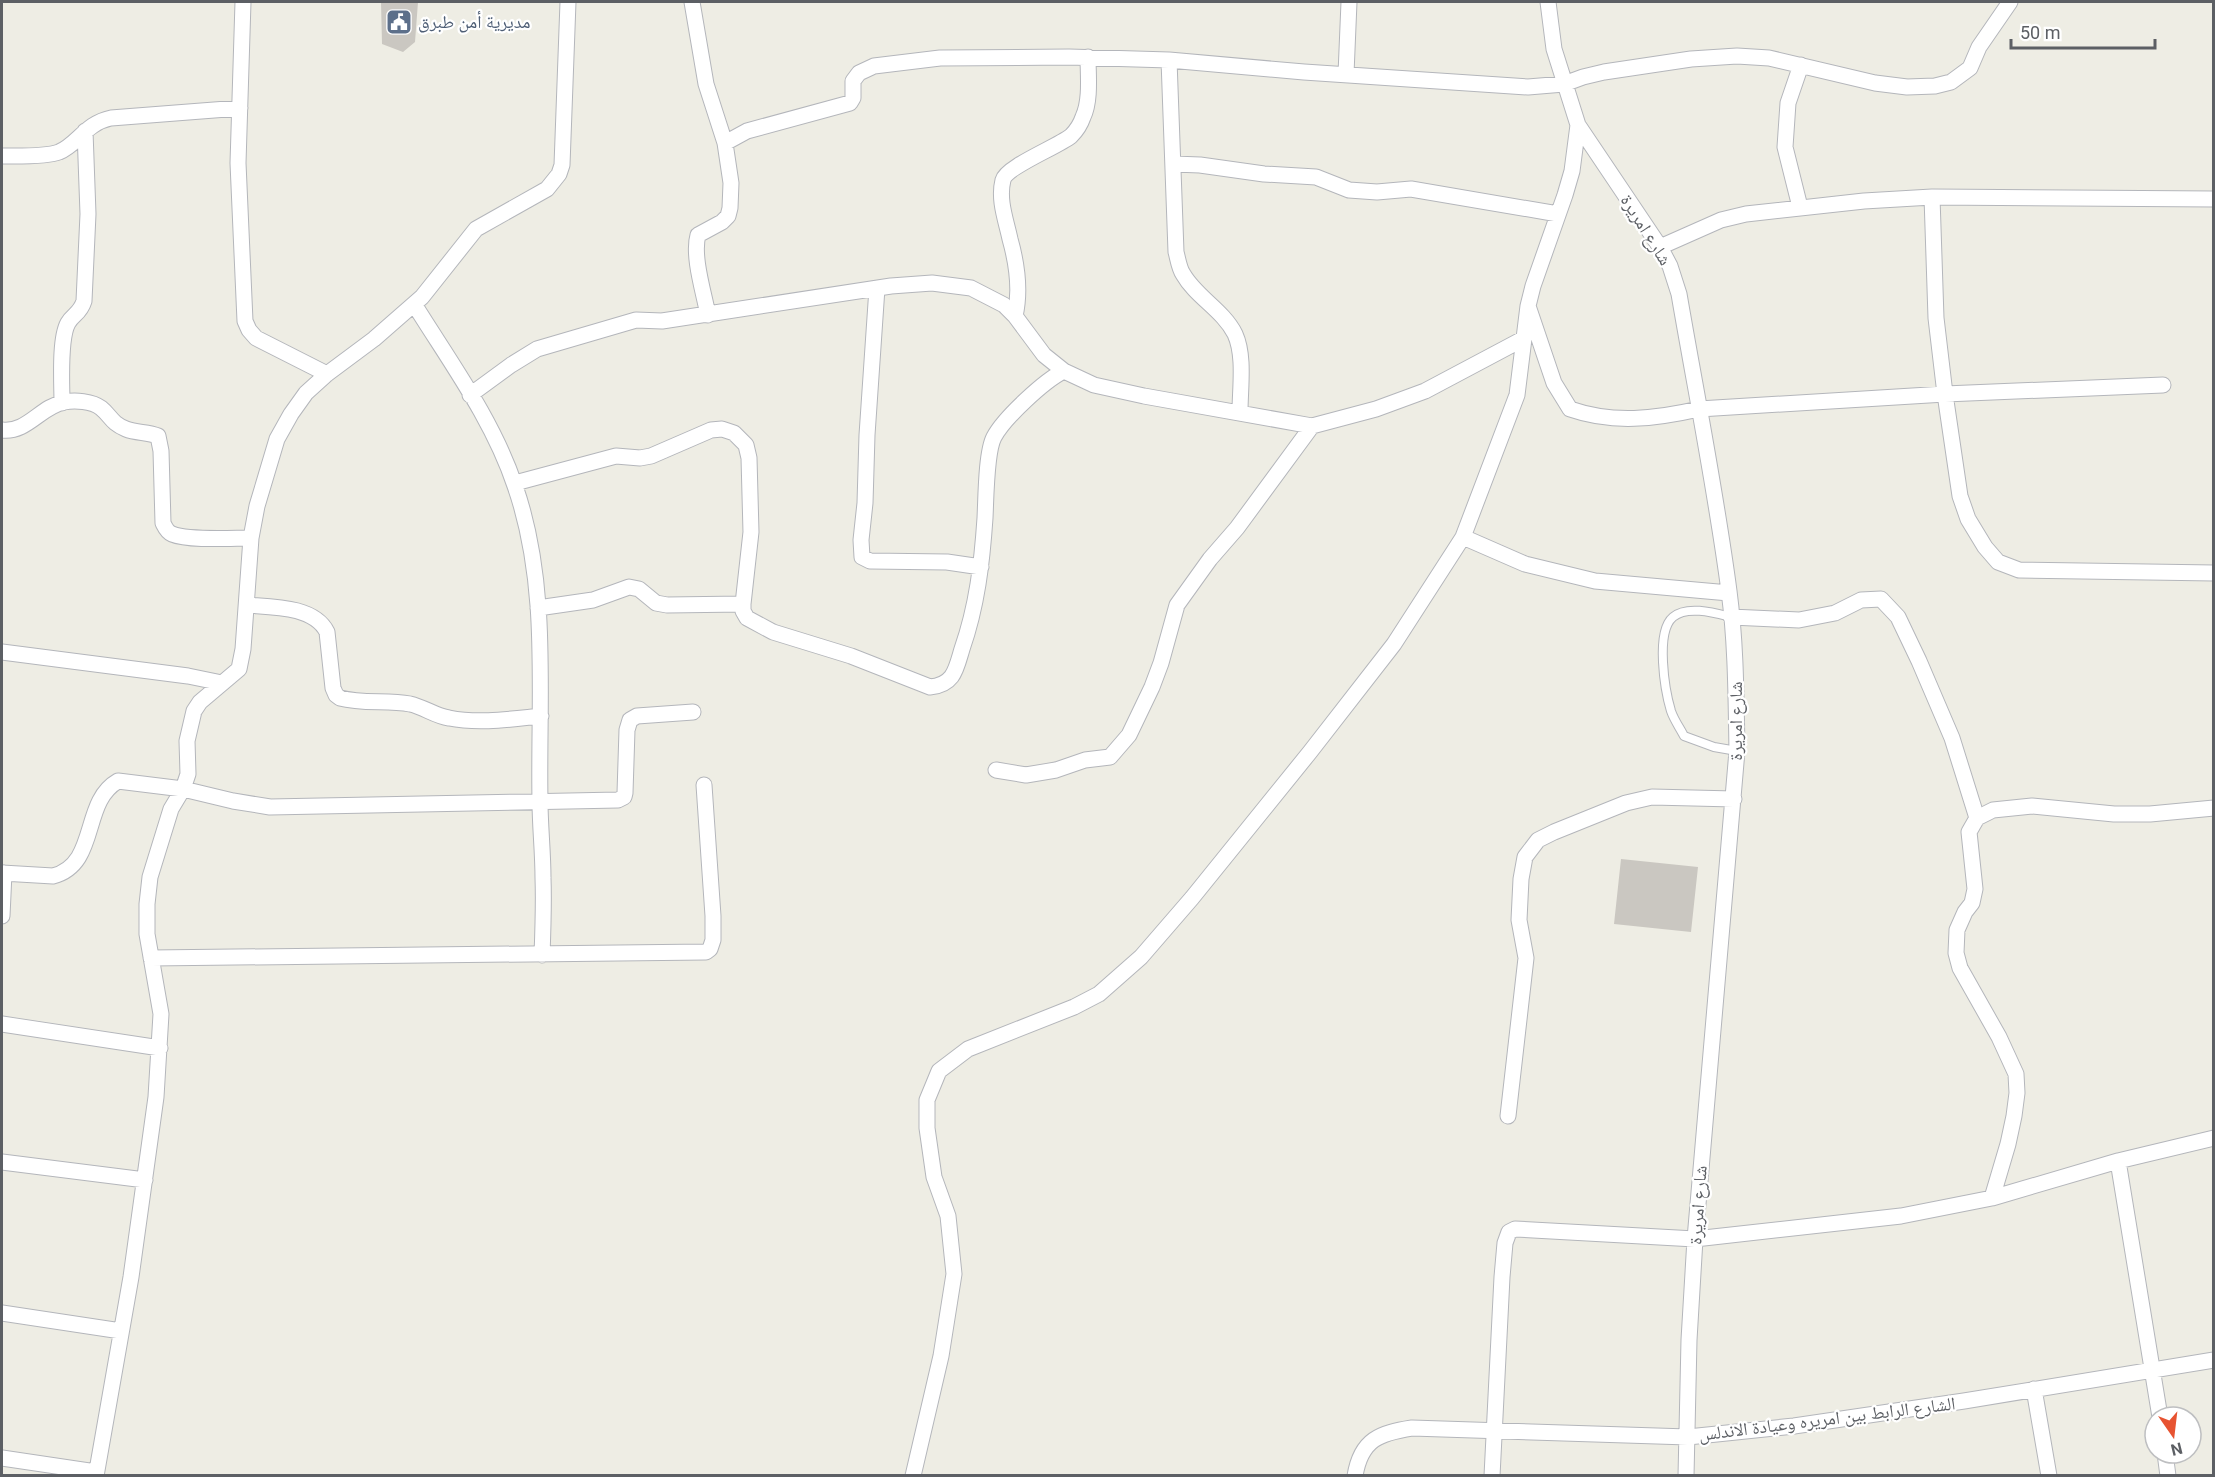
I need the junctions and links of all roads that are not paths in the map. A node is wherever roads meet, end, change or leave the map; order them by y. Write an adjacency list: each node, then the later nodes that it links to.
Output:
1 (243, 2): 12 (street)
2 (568, 2): 24 (street)
3 (692, 2): 15 (street)
4 (1349, 2): 10 (street)
5 (1548, 2): 11 (street, شارع امريرة)
6 (2010, 2): 9 (street)
7 (1088, 57): 8 (street); 15 (street); 27 (street)
8 (1170, 60): 10 (street); 17 (street)
9 (1801, 65): 11 (street); 20 (street)
10 (1346, 74): 11 (street)
11 (1564, 84): 13 (street, شارع امريرة)
12 (240, 108): 14 (street); 30 (street)
13 (1578, 125): 21 (street); 22 (street, شارع امريرة)
14 (85, 131): 16 (street); 34 (street)
15 (724, 142): 26 (street)
16 (2, 156)
17 (1174, 164): 21 (street); 36 (street)
18 (1932, 197): 19 (street); 20 (street); 32 (street)
19 (2214, 199)
20 (1800, 207): 22 (street)
21 (1558, 214): 25 (street)
22 (1660, 247): 35 (street, شارع امريرة)
23 (877, 288): 26 (street); 27 (street); 42 (street)
24 (414, 304): 30 (street); 33 (street)
25 (1528, 306): 28 (street); 35 (street)
26 (708, 315): 33 (street)
27 (1015, 316): 29 (street)
28 (1523, 339): 37 (street); 40 (street)
29 (1064, 371): 36 (street); 42 (street)
30 (327, 374): 41 (street)
31 (2163, 386): 32 (street)
32 (1945, 394): 35 (street); 43 (street)
33 (470, 395): 39 (street)
34 (62, 402): 38 (street); 41 (street)
35 (1699, 409): 44 (street, شارع امريرة)
36 (1240, 412): 37 (street)
37 (1312, 426): 54 (street)
38 (2, 430)
39 (515, 483): 45 (street); 47 (street)
40 (1463, 537): 44 (street); 84 (street)
41 (251, 538): 46 (street)
42 (981, 567): 45 (street)
43 (2214, 573)
44 (1729, 593): 48 (street, شارع امريرة)
45 (743, 604): 47 (street)
46 (248, 605): 50 (street); 52 (street)
47 (538, 608): 52 (street)
48 (1731, 617): 53 (street, شارع امريرة); 53 (lane); 60 (street)
49 (2, 652): 50 (street)
50 (222, 683): 56 (street)
51 (693, 712): 58 (street)
52 (541, 716): 58 (street)
53 (1737, 750): 57 (street, شارع امريرة)
54 (996, 770)
55 (704, 784): 63 (street)
56 (183, 789): 58 (street); 61 (street); 64 (street)
57 (1734, 799): 67 (street); 73 (street, شارع امريرة)
58 (540, 801): 63 (street)
59 (2214, 808): 60 (street)
60 (1977, 818): 72 (street)
61 (3, 873): 62 (street)
62 (2, 916)
63 (542, 955): 64 (street)
64 (151, 958): 66 (street)
65 (2, 1024): 66 (street)
66 (160, 1048): 71 (street)
67 (1508, 1116)
68 (2214, 1138): 69 (street)
69 (2118, 1161): 72 (street); 77 (street)
70 (2, 1162): 71 (street)
71 (145, 1180): 75 (street)
72 (1992, 1198): 73 (street)
73 (1695, 1239): 80 (street); 81 (street, شارع امريرة)
74 (2, 1313): 75 (street)
75 (121, 1331): 83 (street)
76 (2214, 1360): 77 (street, الشارع الرابط بين امريره وعيادة الاندلس)
77 (2154, 1369): 78 (street, الشارع الرابط بين امريره وعيادة الاندلس); 79 (street)
78 (2034, 1389): 81 (street, الشارع الرابط بين امريره وعيادة الاندلس); 88 (street)
79 (2158, 1405)
80 (1494, 1430): 81 (street, الشارع الرابط بين امريره وعيادة الاندلس); 85 (street, الشارع الرابط بين امريره وعيادة الاندلس); 86 (street)
81 (1688, 1437): 87 (street, شارع امريرة)
82 (2, 1458): 83 (street)
83 (96, 1474)
84 (913, 1476)
85 (1355, 1476)
86 (1492, 1476)
87 (1686, 1476)
88 (2049, 1476)

